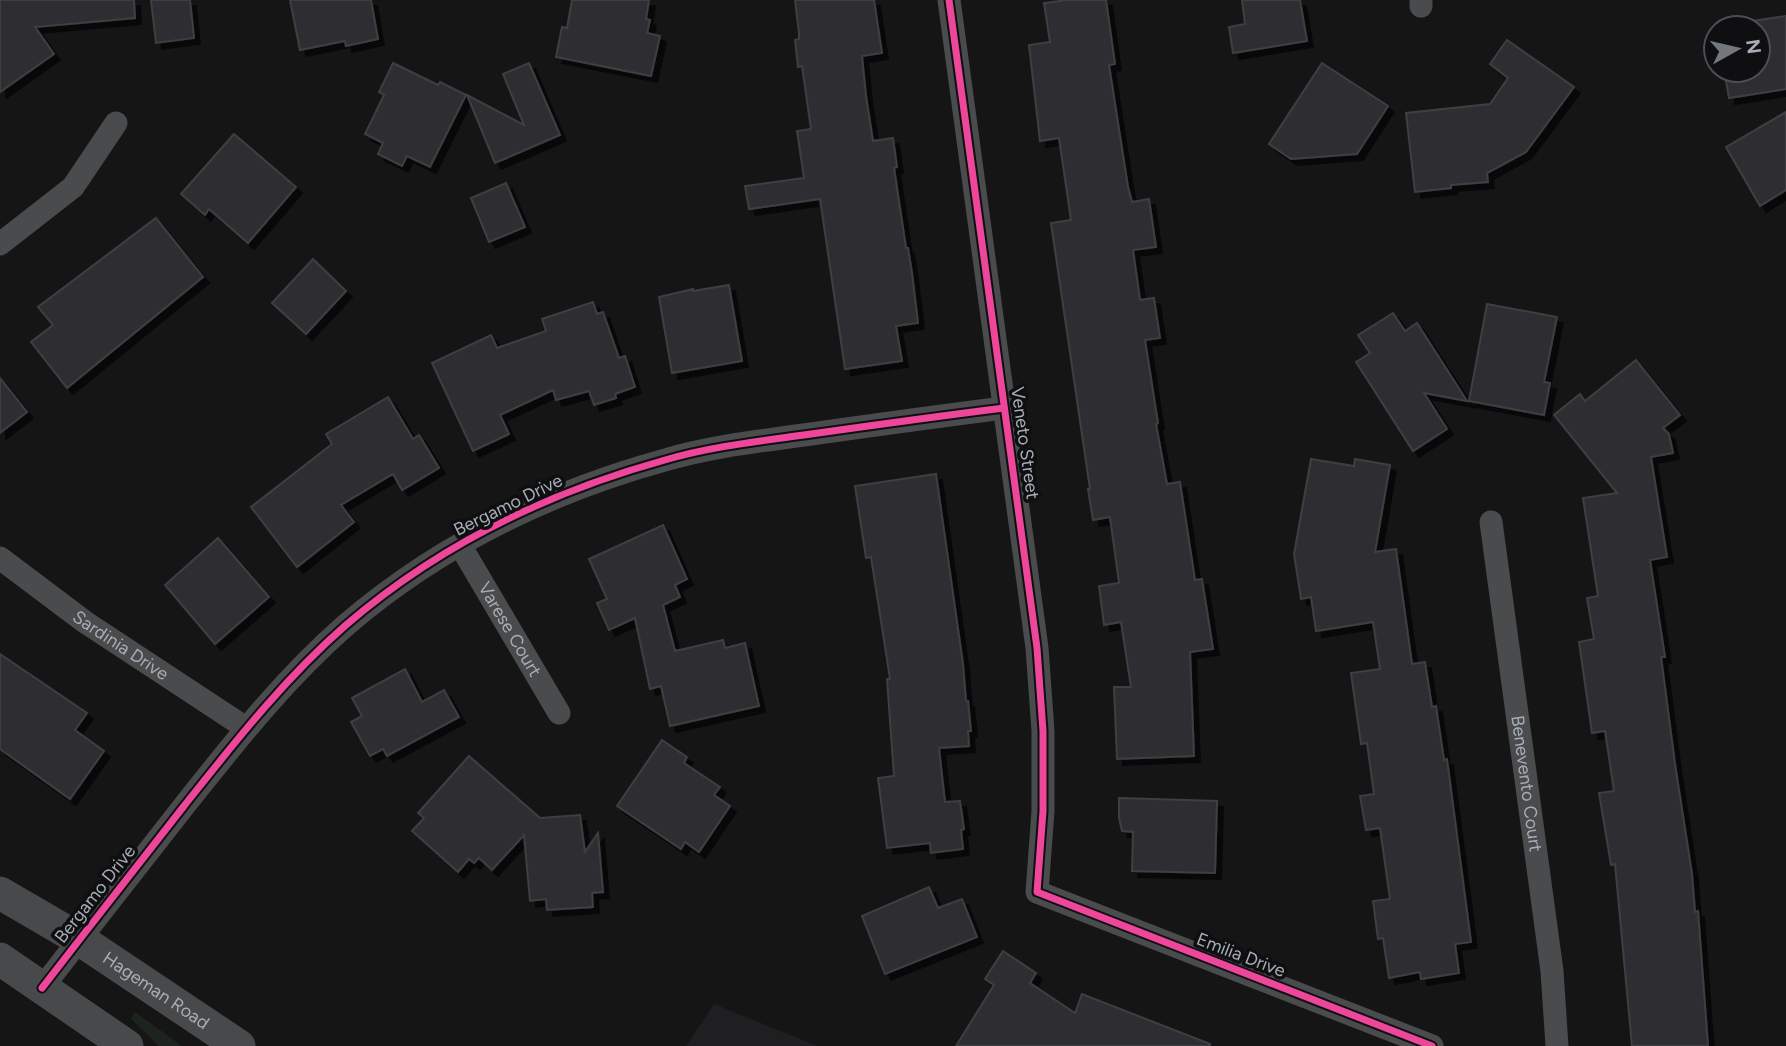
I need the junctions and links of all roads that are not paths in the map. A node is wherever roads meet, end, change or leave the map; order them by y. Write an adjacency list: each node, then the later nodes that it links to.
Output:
1 (949, 0): 4 (street, Veneto Street)
2 (116, 123): 3 (street)
3 (0, 244)
4 (1004, 408): 6 (street, Bergamo Drive); 11 (street, Veneto Street)
5 (1491, 522): 18 (street, Benevento Court)
6 (460, 545): 8 (street, Varese Court); 9 (street, Bergamo Drive)
7 (0, 558): 9 (street, Sardinia Drive)
8 (559, 713)
9 (246, 727): 12 (street, Bergamo Drive)
10 (0, 892): 12 (main road, Hageman Road)
11 (1037, 892): 17 (street, Emilia Drive)
12 (79, 939): 14 (street, Bergamo Drive); 16 (main road, Hageman Road)
13 (0, 959): 14 (main road)
14 (42, 988): 15 (main road)
15 (127, 1046)
16 (239, 1046)
17 (1432, 1046)
18 (1557, 1046)

